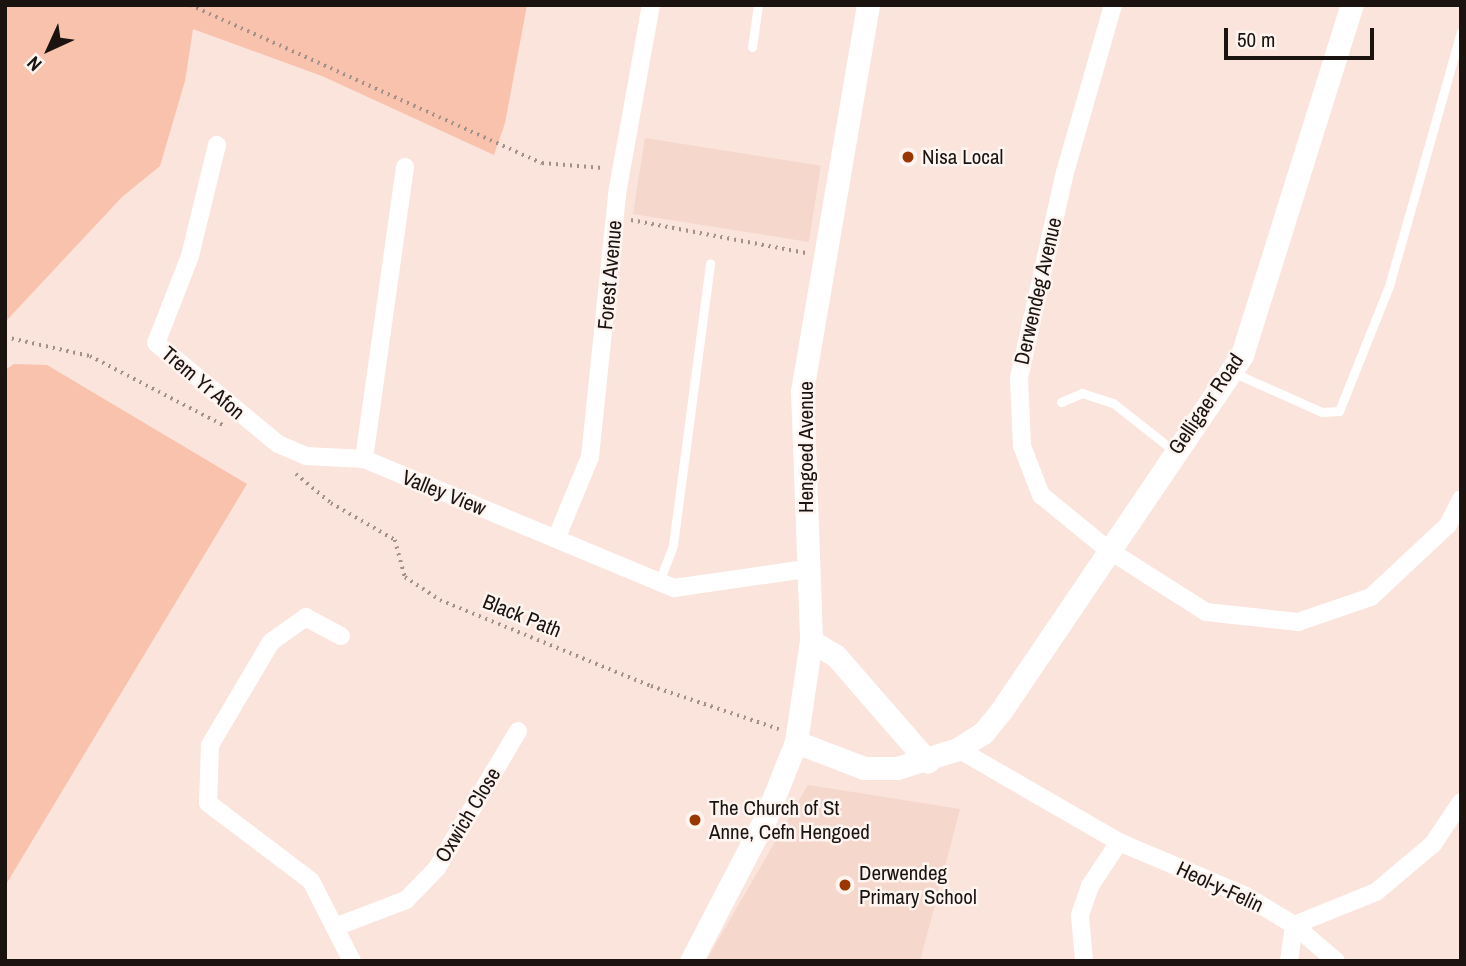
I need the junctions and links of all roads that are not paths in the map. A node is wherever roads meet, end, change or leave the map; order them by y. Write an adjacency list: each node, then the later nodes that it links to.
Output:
1 (651, 5): 16 (street, Forest Avenue)
2 (758, 5): 7 (lane)
3 (868, 5): 18 (street, Hengoed Avenue)
4 (1114, 5): 17 (street, Derwendeg Avenue)
5 (1352, 5): 11 (street, Gelligaer Road)
6 (1461, 33): 11 (lane)
7 (752, 47)
8 (217, 145): 14 (street, Trem Yr Afon)
9 (405, 167): 14 (street)
10 (710, 263): 19 (lane)
11 (1230, 371): 13 (street, Gelligaer Road)
12 (1061, 402): 13 (lane)
13 (1174, 451): 17 (street, Gelligaer Road)
14 (364, 459): 16 (street, Valley View)
15 (1461, 499): 17 (street, Derwendeg Avenue)
16 (556, 539): 19 (street, Valley View)
17 (1107, 549): 24 (street, Gelligaer Road)
18 (806, 569): 19 (street, Valley View); 21 (street, Hengoed Avenue)
19 (659, 582)
20 (341, 636): 29 (street)
21 (811, 641): 23 (street, Hengoed Avenue); 25 (street)
22 (518, 731): 29 (street, Oxwich Close)
23 (797, 739): 25 (street, Gelligaer Road); 31 (street, Hengoed Avenue)
24 (958, 749): 25 (street, Gelligaer Road); 27 (street, Heol-y-Felin)
25 (928, 762)
26 (1461, 802): 28 (street)
27 (1119, 842): 28 (street, Heol-y-Felin); 32 (street)
28 (1294, 925): 33 (street); 34 (street, Heol-y-Felin)
29 (335, 927): 30 (street)
30 (352, 961)
31 (691, 961)
32 (1084, 961)
33 (1289, 961)
34 (1336, 961)

